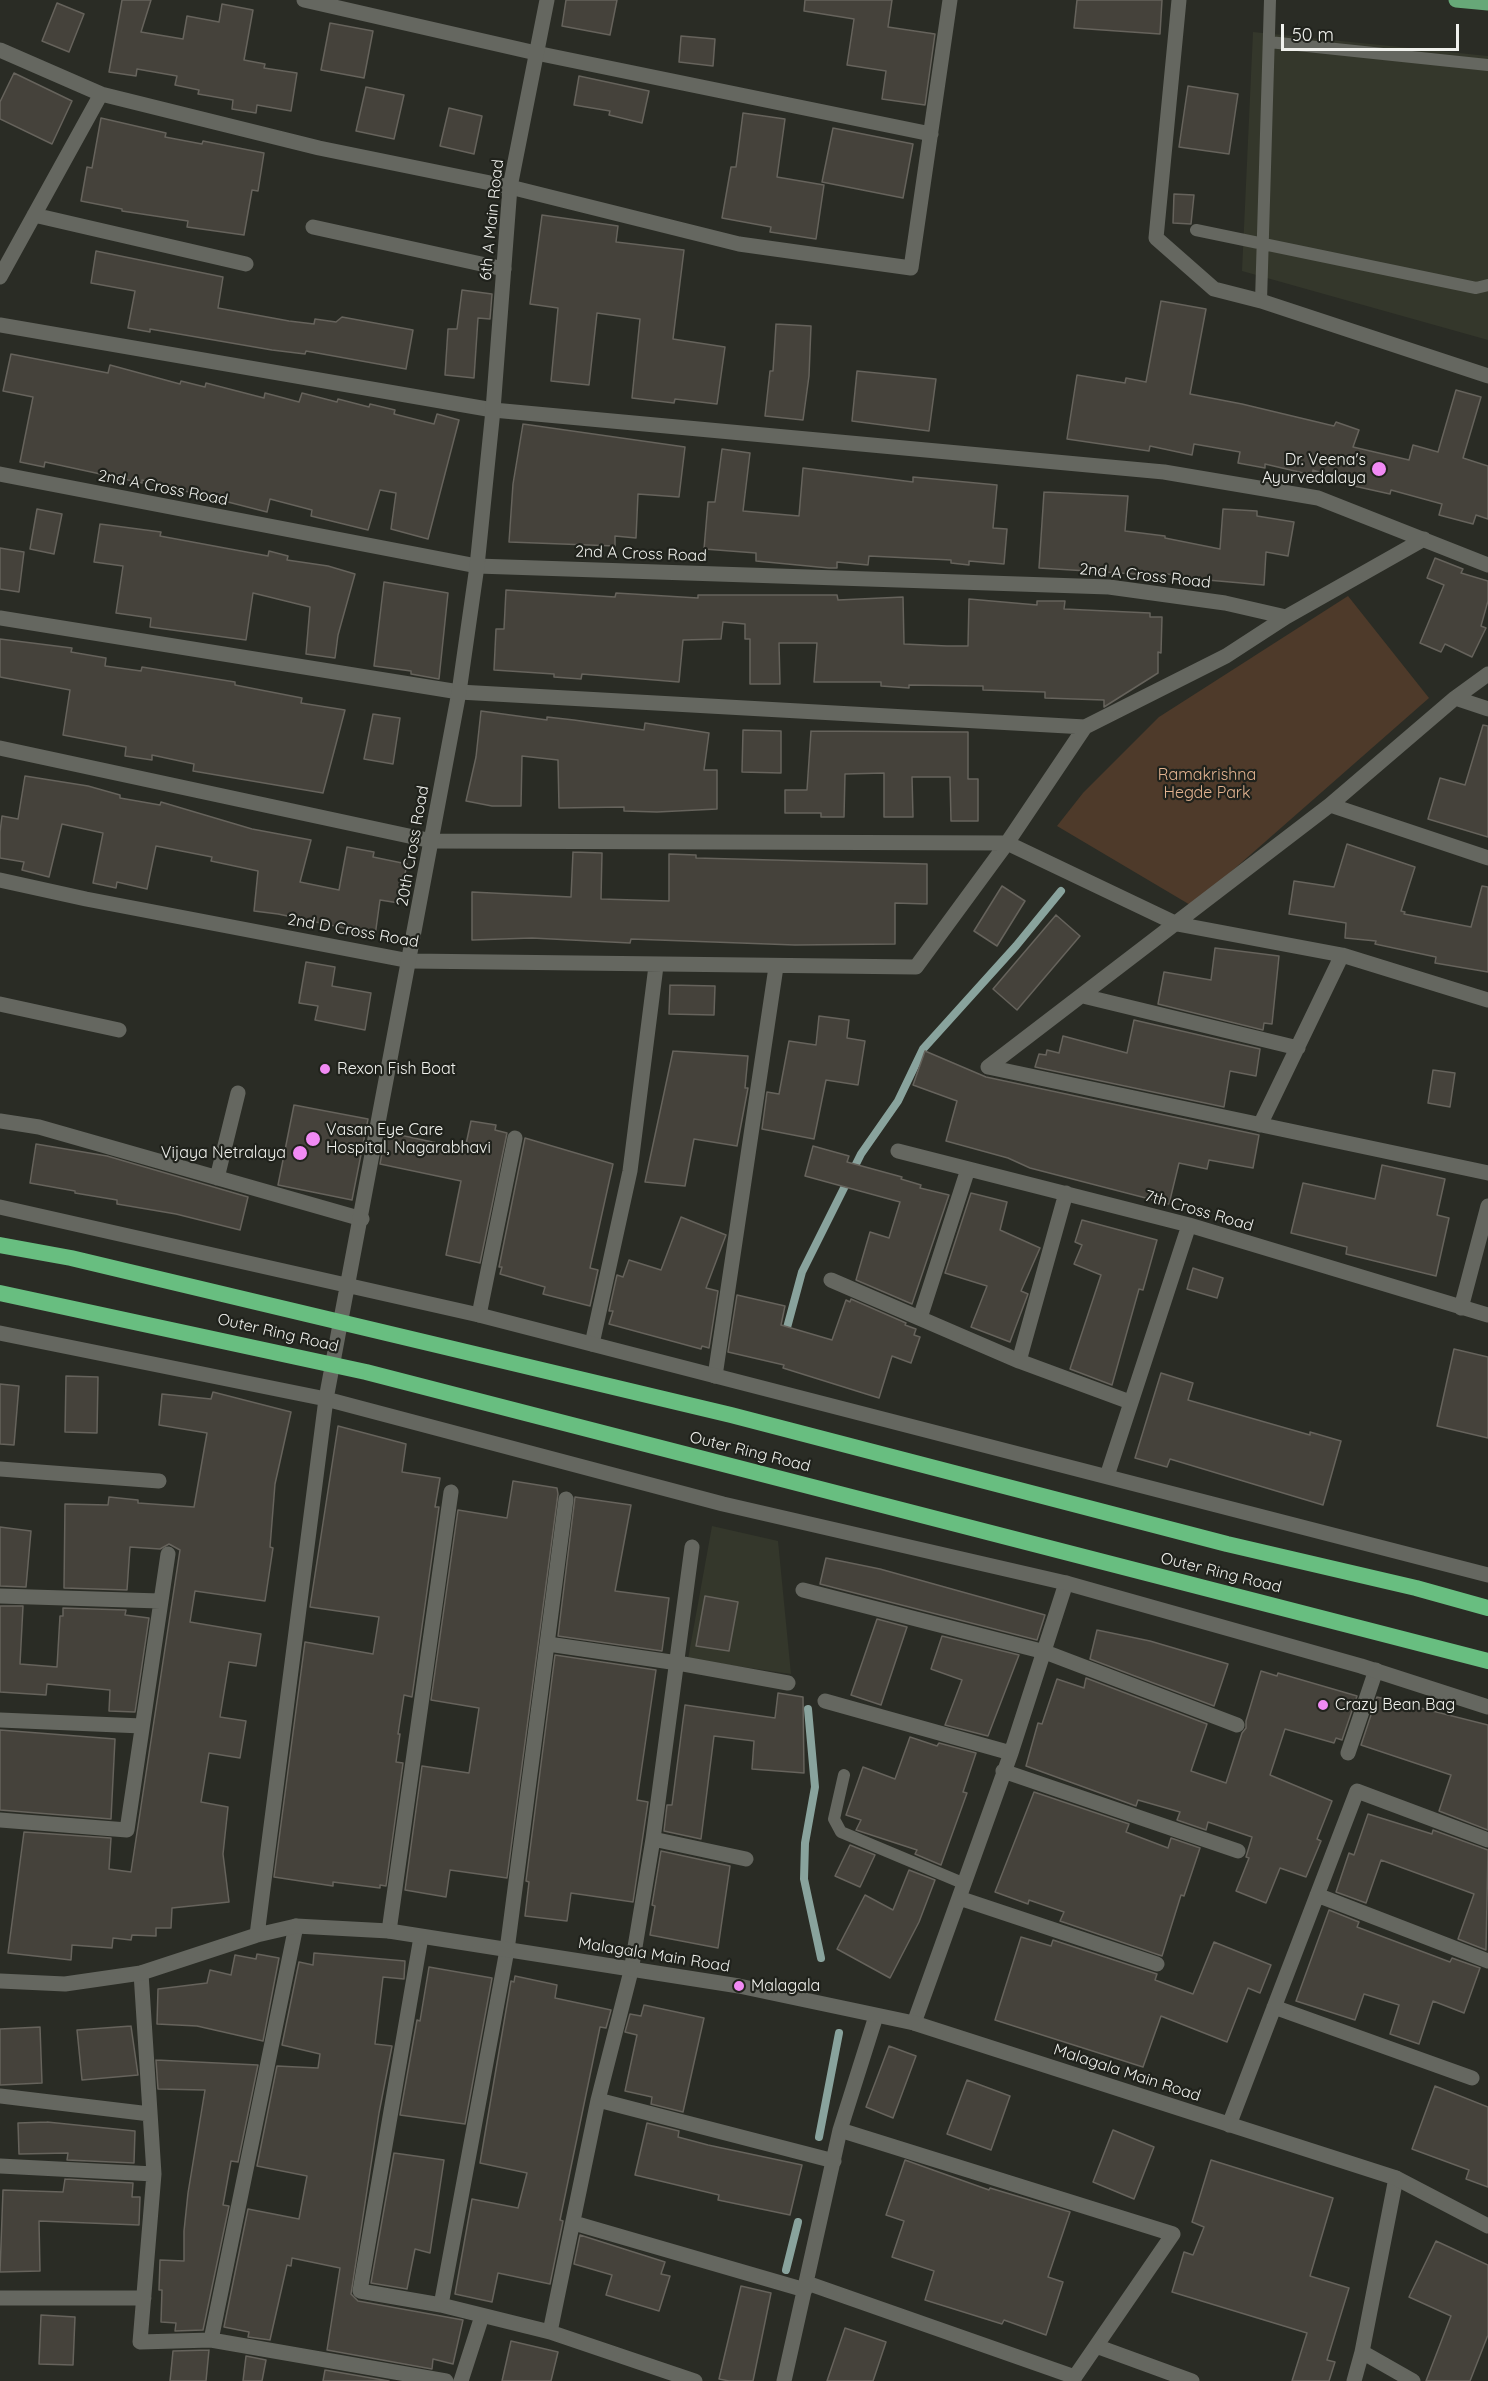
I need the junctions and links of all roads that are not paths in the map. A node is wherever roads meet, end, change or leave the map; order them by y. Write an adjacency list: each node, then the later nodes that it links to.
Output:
1 (304, 0): 10 (street)
2 (547, 0): 10 (street, 6th A Main Road)
3 (950, 0): 13 (street)
4 (1179, 0): 23 (street)
5 (1270, 0): 8 (lane)
6 (1456, 0): 7 (main road)
7 (1488, 3)
8 (1269, 42): 11 (lane); 18 (lane)
9 (0, 50): 12 (street)
10 (536, 53): 13 (street); 14 (street, 6th A Main Road)
11 (1488, 65)
12 (101, 94): 14 (street); 15 (street)
13 (931, 134): 14 (street)
14 (510, 187): 20 (street, 6th A Main Road)
15 (34, 215): 19 (street); 21 (street)
16 (314, 227): 20 (street)
17 (1196, 230): 18 (lane)
18 (1263, 244): 22 (lane); 23 (lane)
19 (246, 264)
20 (504, 269): 26 (street, 6th A Main Road)
21 (0, 277)
22 (1488, 285)
23 (1261, 301): 25 (street)
24 (0, 325): 26 (street)
25 (1488, 375)
26 (493, 410): 28 (street); 30 (street, 20th Cross Road)
27 (0, 474): 30 (street, 2nd A Cross Road)
28 (1424, 539): 29 (street); 31 (street)
29 (1488, 565)
30 (477, 566): 31 (street, 2nd A Cross Road); 34 (street, 20th Cross Road)
31 (1286, 617): 37 (street)
32 (0, 618): 34 (street)
33 (1488, 674): 35 (street)
34 (459, 692): 37 (street); 40 (street, 20th Cross Road)
35 (1455, 698): 36 (street); 39 (street)
36 (1488, 709)
37 (1085, 727): 41 (street)
38 (0, 748): 40 (street)
39 (1330, 805): 42 (street); 44 (street)
40 (432, 841): 41 (street); 46 (street, 20th Cross Road)
41 (1007, 843): 44 (street); 48 (street, 2nd D Cross Road)
42 (1488, 858)
43 (0, 880): 46 (street, 2nd D Cross Road)
44 (1176, 924): 45 (street); 49 (street)
45 (1342, 955): 50 (street); 53 (street)
46 (410, 961): 47 (street, 2nd D Cross Road); 65 (street, 20th Cross Road)
47 (657, 966): 48 (street, 2nd D Cross Road); 76 (street)
48 (776, 967): 78 (street)
49 (1083, 996): 53 (street); 56 (street)
50 (1488, 1000)
51 (0, 1004): 52 (street)
52 (118, 1030)
53 (1298, 1048): 56 (street)
54 (238, 1093): 61 (street)
55 (0, 1120): 61 (street)
56 (1260, 1125): 60 (street)
57 (515, 1138): 72 (street)
58 (898, 1151): 59 (street, 7th Cross Road)
59 (968, 1169): 62 (street, 7th Cross Road); 74 (street)
60 (1488, 1173)
61 (217, 1178): 65 (street)
62 (1066, 1193): 66 (street, 7th Cross Road); 77 (street)
63 (1488, 1206): 71 (street)
64 (0, 1207): 69 (street)
65 (362, 1219): 69 (street, 20th Cross Road)
66 (1189, 1225): 71 (street, 7th Cross Road); 80 (street)
67 (0, 1245): 93 (highway, Outer Ring Road)
68 (831, 1280): 74 (street)
69 (346, 1286): 72 (street); 79 (street, 20th Cross Road)
70 (0, 1293): 96 (highway, Outer Ring Road)
71 (1461, 1308): 73 (street, 7th Cross Road)
72 (478, 1315): 76 (street)
73 (1488, 1315)
74 (920, 1318): 77 (street)
75 (0, 1333): 79 (street)
76 (592, 1344): 78 (street)
77 (1019, 1362): 80 (street)
78 (715, 1376): 82 (street)
79 (326, 1399): 89 (street); 118 (street, 20th Cross Road)
80 (1130, 1402): 82 (street)
81 (0, 1469): 83 (street)
82 (1107, 1476): 88 (street)
83 (159, 1481)
84 (451, 1492): 117 (street)
85 (566, 1499): 94 (street)
86 (692, 1547): 97 (street)
87 (168, 1554): 92 (street)
88 (1488, 1575)
89 (1066, 1582): 95 (street); 98 (street)
90 (803, 1590): 95 (street)
91 (0, 1596): 92 (street)
92 (159, 1601): 104 (street)
93 (1488, 1608)
94 (548, 1644): 97 (street); 120 (street)
95 (1045, 1652): 103 (street); 105 (street)
96 (1488, 1660)
97 (678, 1663): 99 (street); 110 (street)
98 (1376, 1670): 101 (street); 106 (street)
99 (788, 1683)
100 (825, 1701): 105 (street)
101 (1488, 1707)
102 (0, 1720): 104 (street)
103 (1237, 1725)
104 (142, 1726): 109 (street)
105 (1011, 1753): 107 (street)
106 (1348, 1753)
107 (1003, 1771): 112 (street); 114 (street)
108 (844, 1775): 114 (lane)
109 (0, 1820)
110 (653, 1839): 113 (street); 123 (street)
111 (1488, 1840): 115 (street)
112 (1238, 1851)
113 (746, 1858)
114 (962, 1891): 122 (street); 128 (street)
115 (1317, 1895): 121 (street); 126 (street)
116 (296, 1926): 117 (street, Malagala Main Road); 118 (street, Malagala Main Road); 147 (street)
117 (389, 1931): 119 (street, Malagala Main Road)
118 (257, 1935): 124 (street, Malagala Main Road)
119 (421, 1937): 120 (street, Malagala Main Road); 144 (street)
120 (507, 1950): 123 (street, Malagala Main Road); 144 (street)
121 (1488, 1961)
122 (1157, 1964)
123 (631, 1971): 127 (street, Malagala Main Road); 131 (street)
124 (141, 1973): 125 (street, Malagala Main Road); 132 (street)
125 (0, 1981)
126 (1274, 2007): 129 (street); 133 (street)
127 (876, 2016): 128 (street, Malagala Main Road); 134 (street)
128 (914, 2024): 133 (street, Malagala Main Road)
129 (1472, 2078)
130 (0, 2096): 132 (street)
131 (598, 2100): 135 (street); 139 (street)
132 (150, 2114): 137 (street)
133 (1228, 2125): 138 (street, Malagala Main Road)
134 (840, 2130): 135 (street); 148 (street)
135 (834, 2161): 141 (street)
136 (0, 2166): 137 (street)
137 (154, 2174): 143 (street)
138 (1396, 2178): 140 (street, Malagala Main Road); 149 (street)
139 (574, 2223): 141 (street); 146 (street)
140 (1488, 2226)
141 (806, 2287): 150 (street); 154 (street)
142 (0, 2298): 143 (street)
143 (144, 2298): 147 (street)
144 (441, 2305): 145 (street)
145 (482, 2316): 146 (street); 152 (street)
146 (550, 2332): 153 (street)
147 (211, 2340): 151 (street)
148 (1096, 2346): 150 (street); 155 (street)
149 (1362, 2352): 156 (street); 157 (street)
150 (1073, 2379)
151 (446, 2381)
152 (461, 2381)
153 (695, 2381)
154 (784, 2381)
155 (1192, 2381)
156 (1354, 2381)
157 (1413, 2381)

